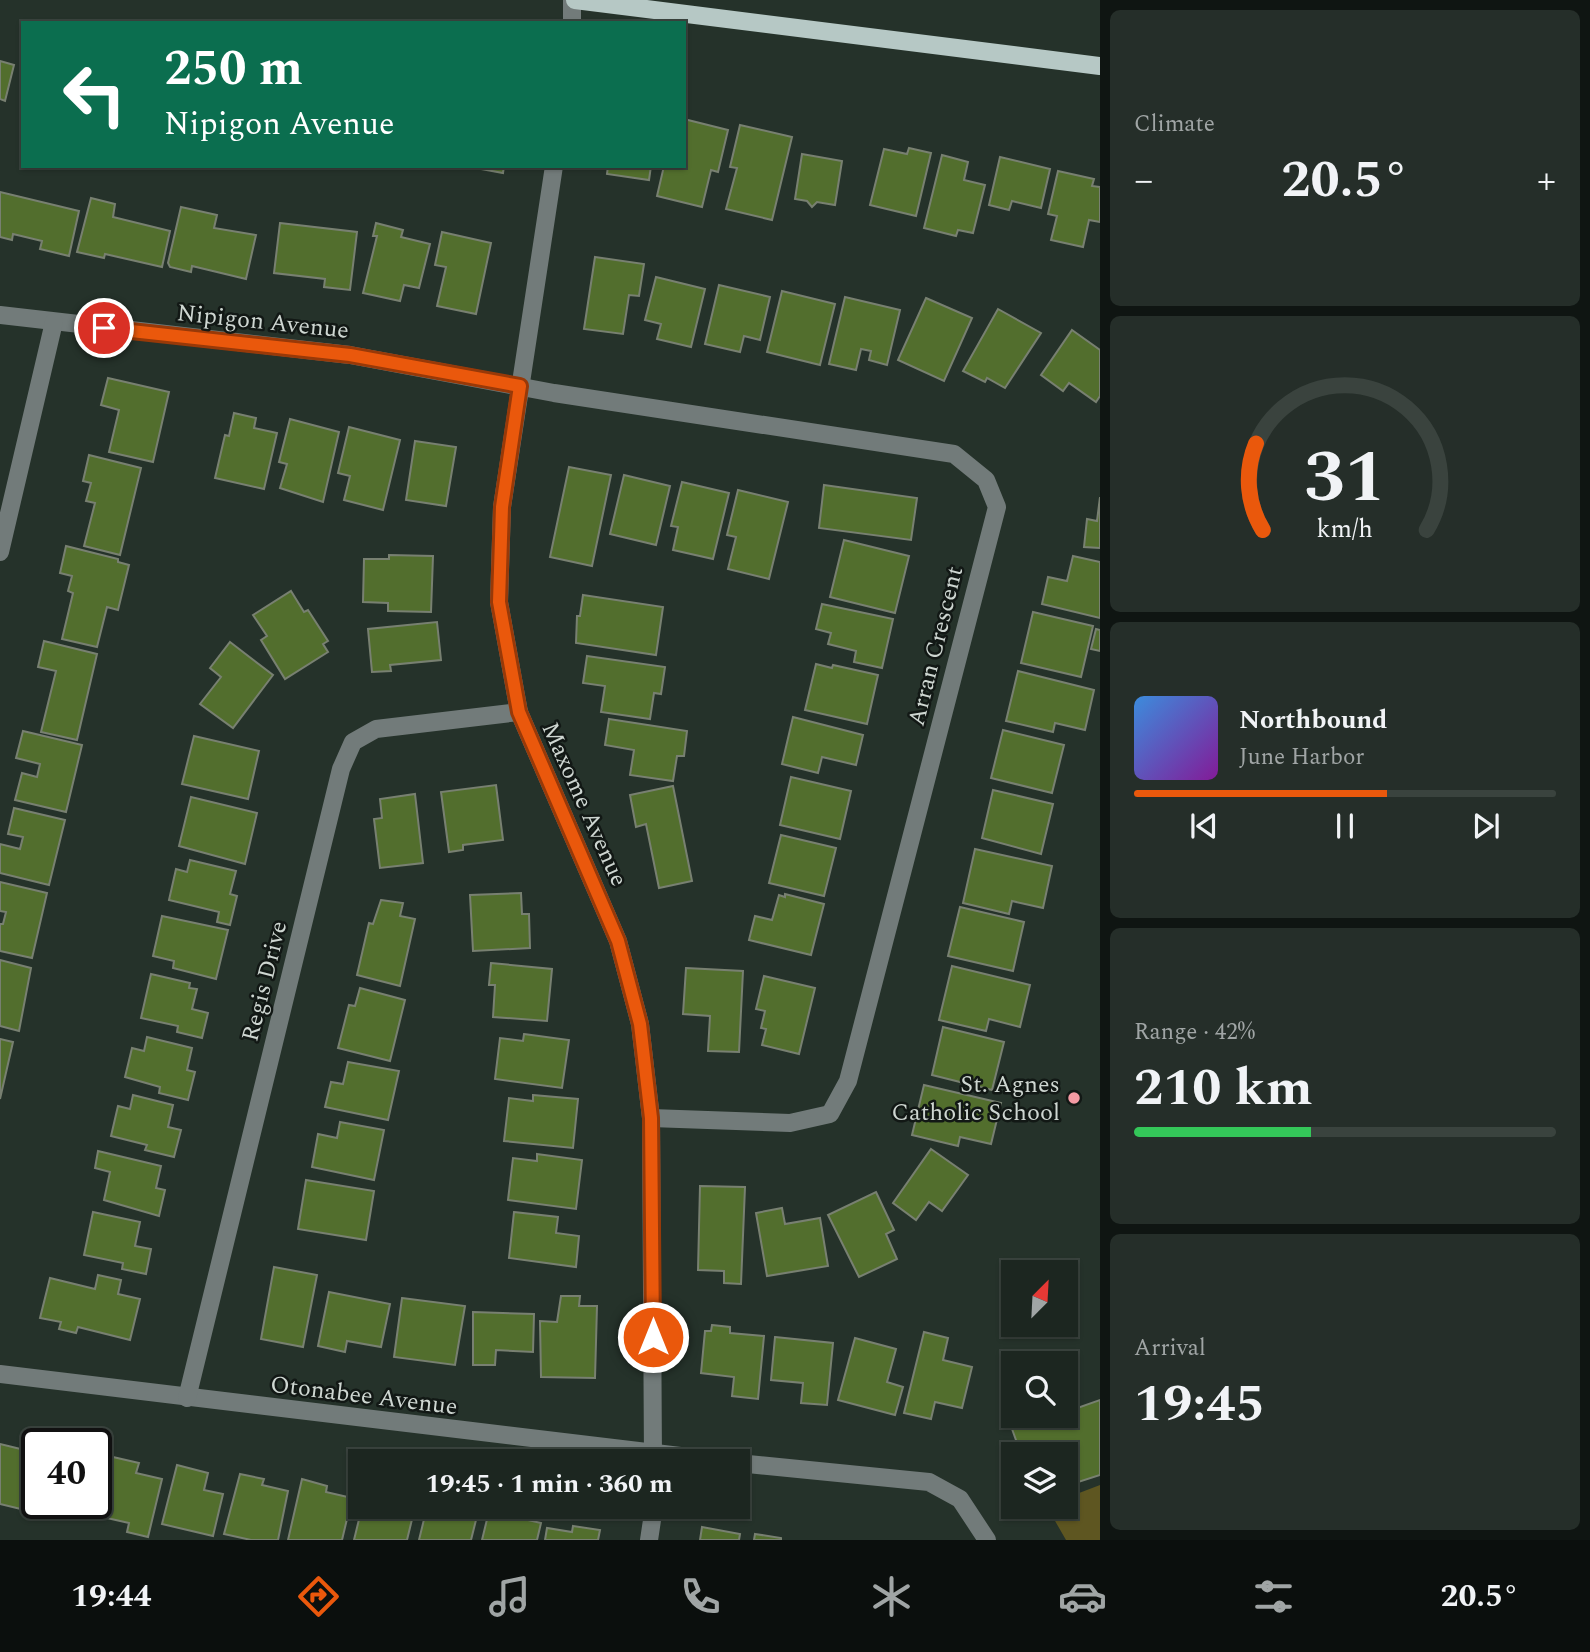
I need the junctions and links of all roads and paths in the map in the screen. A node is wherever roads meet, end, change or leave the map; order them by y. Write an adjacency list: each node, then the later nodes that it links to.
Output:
1 (574, 0): 2 (street); 3 (main road)
2 (572, 21)
3 (1100, 66)
4 (554, 168): 7 (street, Maxome Avenue)
5 (0, 315): 6 (street, Nipigon Avenue)
6 (54, 322): 7 (street, Nipigon Avenue); 8 (street)
7 (520, 386): 9 (street, Maxome Avenue); 10 (street, Arran Crescent)
8 (0, 552)
9 (519, 712): 10 (street, Maxome Avenue); 12 (street, Regis Drive)
10 (651, 1118): 14 (street, Maxome Avenue)
11 (0, 1374): 12 (street, Otonabee Avenue)
12 (187, 1398): 13 (street, Otonabee Avenue)
13 (590, 1449)
14 (653, 1449)
15 (750, 1464): 18 (street)
16 (652, 1519): 17 (street)
17 (649, 1540)
18 (987, 1540)

